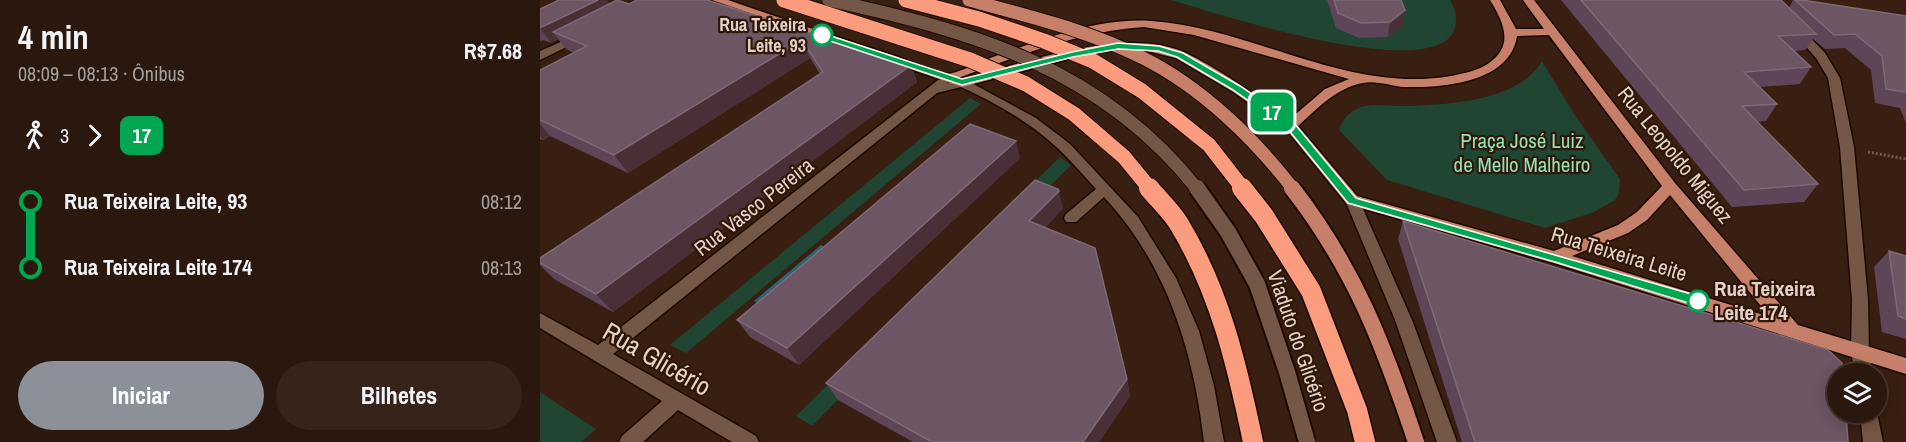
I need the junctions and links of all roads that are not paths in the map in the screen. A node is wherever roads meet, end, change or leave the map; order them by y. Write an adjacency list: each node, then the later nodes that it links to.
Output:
1 (717, 0): 14 (main road)
2 (784, 0): 32 (highway, bridge)
3 (829, 0): 33 (street, Viaduto do Glicério, bridge)
4 (906, 0): 34 (highway, Viaduto do Glicério, bridge)
5 (969, 0): 35 (main road, bridge)
6 (1495, 0): 11 (main road)
7 (1528, 0): 10 (main road, Rua Leopoldo Miguez)
8 (1785, 19): 23 (street)
9 (588, 32): 12 (street)
10 (1552, 32): 11 (main road); 16 (main road, Rua Leopoldo Miguez)
11 (1512, 33): 13 (main road)
12 (540, 56)
13 (1361, 79): 14 (main road); 15 (main road)
14 (955, 80): 15 (main road); 17 (street); 24 (street, Rua Vasco Pereira)
15 (1290, 126): 18 (main road)
16 (1671, 186): 20 (main road); 22 (main road, Rua Leopoldo Miguez)
17 (1105, 189): 19 (street); 31 (street)
18 (1352, 200): 20 (main road, Rua Teixeira Leite); 36 (street)
19 (1071, 218)
20 (1555, 257): 22 (main road, Rua Teixeira Leite)
21 (540, 320): 24 (street, Rua Glicério)
22 (1793, 332): 23 (main road, Rua Teixeira Leite)
23 (1860, 352): 25 (street); 26 (main road, Rua Teixeira Leite)
24 (599, 355): 27 (street, Rua Glicério)
25 (1862, 363)
26 (1906, 366)
27 (676, 400): 29 (street); 30 (street, Rua Glicério)
28 (1870, 423): 37 (street)
29 (629, 442)
30 (749, 442)
31 (1214, 442)
32 (1253, 442)
33 (1307, 442)
34 (1365, 442)
35 (1416, 442)
36 (1448, 442)
37 (1873, 442)

